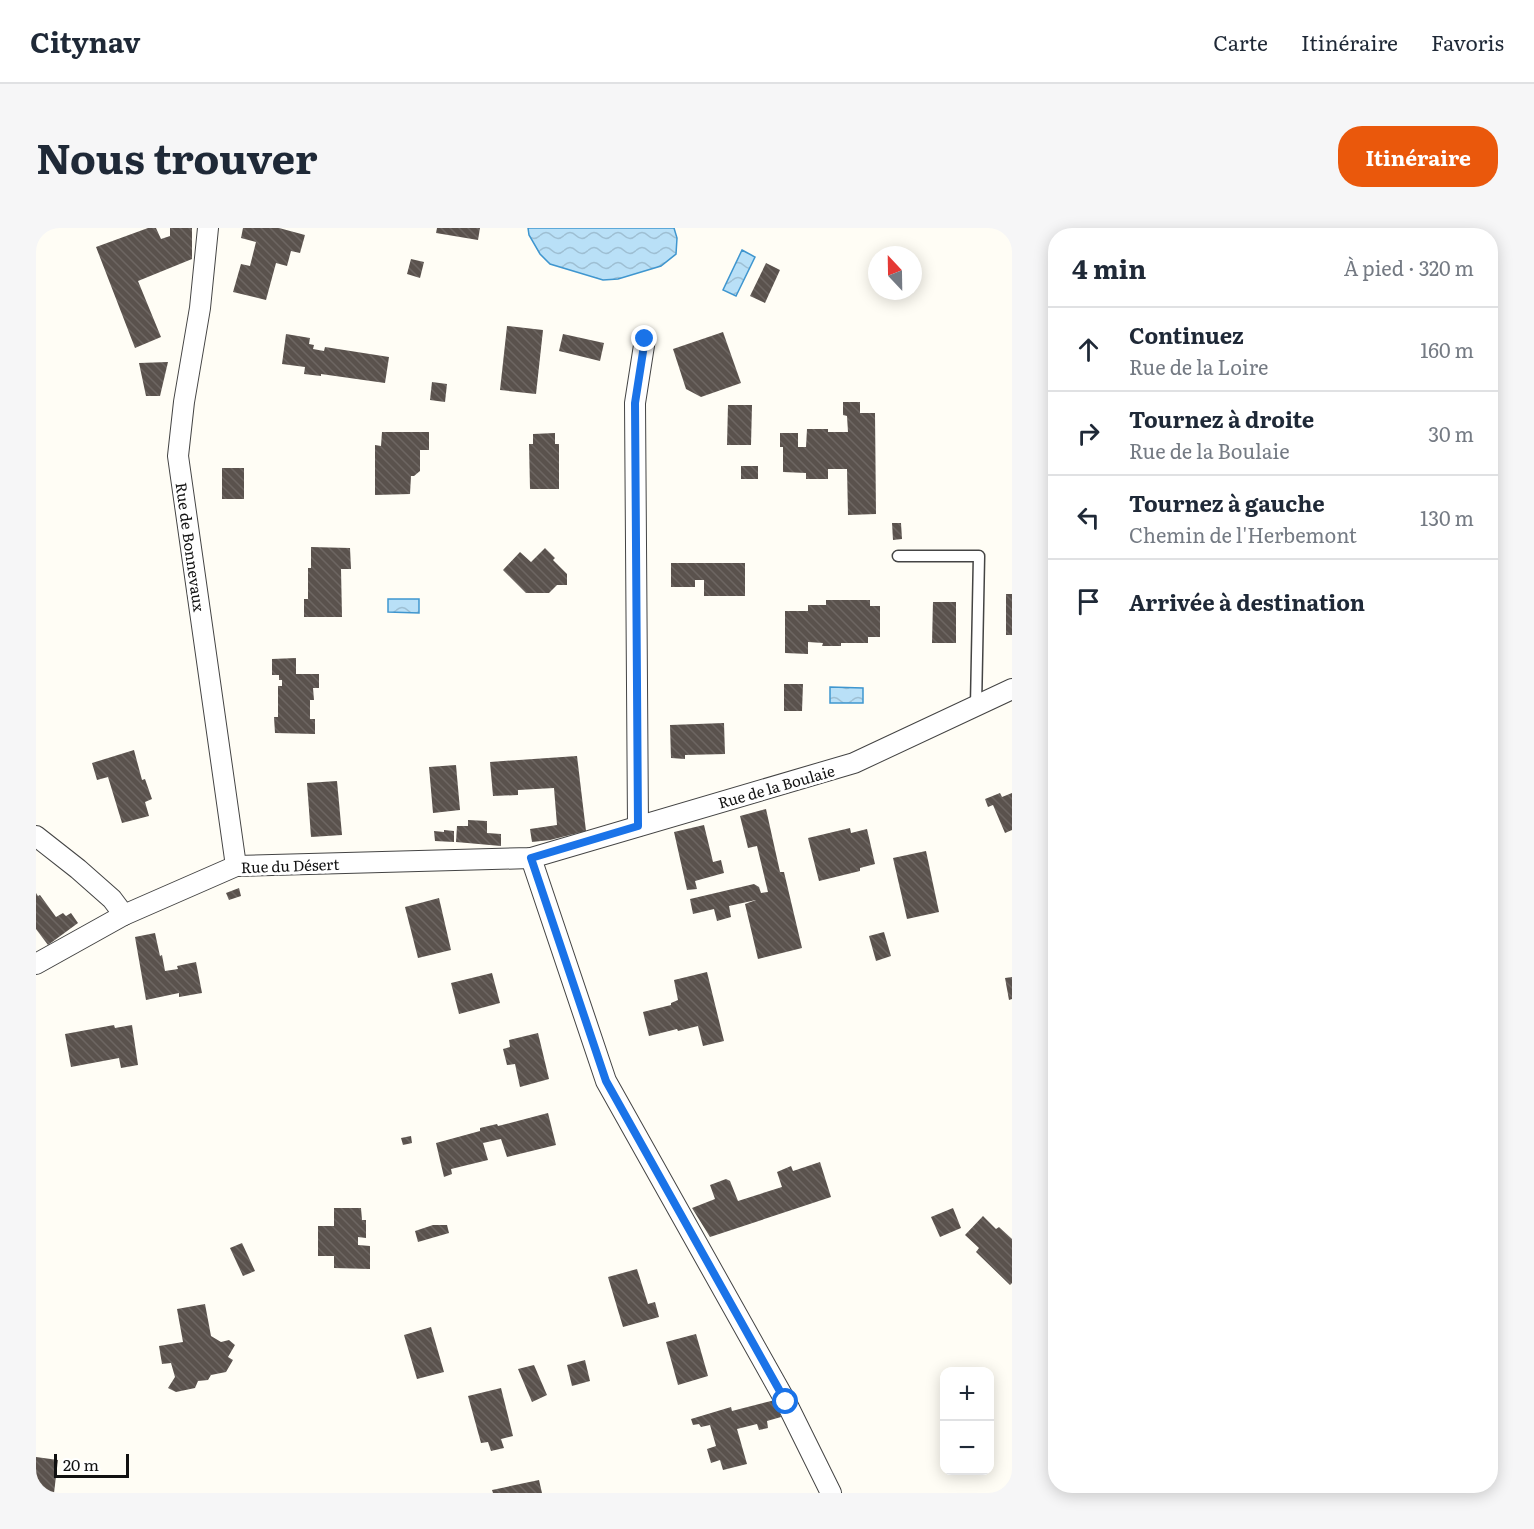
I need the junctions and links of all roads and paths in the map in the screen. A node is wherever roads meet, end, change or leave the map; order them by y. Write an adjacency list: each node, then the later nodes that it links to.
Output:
1 (208, 228): 9 (street, Rue de Bonnevaux)
2 (645, 339): 6 (street)
3 (898, 556): 5 (lane)
4 (1012, 689): 5 (street, Rue de la Boulaie)
5 (976, 706): 6 (street, Rue de la Boulaie)
6 (638, 826): 8 (street, Rue de la Boulaie)
7 (36, 836): 10 (street)
8 (531, 858): 9 (street, Rue du Désert); 12 (street)
9 (236, 866): 10 (street, Rue du Désert)
10 (124, 915): 11 (street, Rue du Désert)
11 (36, 964)
12 (831, 1493)

